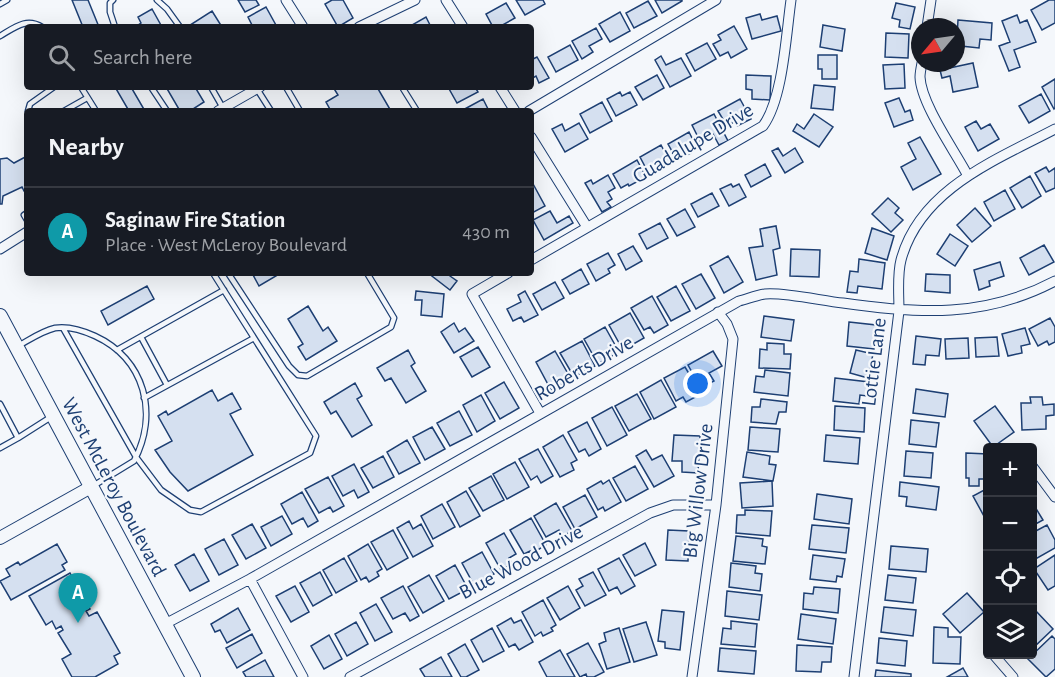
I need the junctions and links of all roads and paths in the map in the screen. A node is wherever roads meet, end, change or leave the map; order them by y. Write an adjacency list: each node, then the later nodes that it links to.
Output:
1 (7, 0): 10 (lane)
2 (113, 0): 13 (lane)
3 (157, 0): 14 (lane)
4 (286, 0): 15 (street)
5 (415, 0): 16 (street)
6 (446, 0): 17 (street)
7 (716, 0): 40 (street)
8 (791, 0): 44 (street, Guadalupe Drive)
9 (931, 0): 11 (street)
10 (0, 4)
11 (928, 18)
12 (37, 24): 18 (lane)
13 (115, 24)
14 (178, 24)
15 (301, 24)
16 (365, 24)
17 (461, 24)
18 (0, 36)
19 (921, 72): 43 (street)
20 (50, 90): 30 (lane)
21 (83, 90): 29 (lane)
22 (154, 90): 33 (lane)
23 (212, 90): 34 (lane)
24 (255, 90): 35 (street)
25 (259, 90): 36 (lane)
26 (288, 90): 37 (lane)
27 (404, 90): 38 (lane)
28 (502, 90): 39 (street)
29 (87, 98): 31 (lane); 32 (lane)
30 (29, 108)
31 (69, 108)
32 (94, 108)
33 (165, 108)
34 (219, 108)
35 (223, 108)
36 (269, 108)
37 (298, 108)
38 (415, 108)
39 (513, 108)
40 (534, 108)
41 (1055, 129): 43 (street, Lottie Lane)
42 (534, 141): 44 (street)
43 (969, 176): 54 (street, Lottie Lane)
44 (587, 227): 47 (street, Guadalupe Drive)
45 (24, 234): 46 (street)
46 (0, 249)
47 (534, 258)
48 (215, 276): 53 (lane)
49 (230, 276): 50 (lane)
50 (369, 276)
51 (503, 276): 65 (street)
52 (1055, 280): 54 (street, Roberts Drive)
53 (224, 290): 58 (lane); 59 (lane)
54 (898, 311): 55 (street, Roberts Drive); 83 (street, Lottie Lane)
55 (718, 312): 65 (street, Roberts Drive); 74 (street, Big Willow Drive)
56 (0, 316): 60 (main road, West McLeroy Boulevard)
57 (63, 328): 60 (lane); 61 (lane); 70 (lane)
58 (141, 337): 61 (lane); 62 (lane)
59 (254, 338): 62 (lane); 70 (lane)
60 (11, 341): 67 (main road, West McLeroy Boulevard)
61 (117, 350): 63 (lane)
62 (167, 385): 63 (lane)
63 (144, 398): 70 (lane)
64 (0, 404): 66 (lane)
65 (540, 413): 76 (street, Roberts Drive)
66 (2, 414): 68 (lane)
67 (52, 417): 68 (lane); 72 (main road, West McLeroy Boulevard)
68 (18, 438): 69 (lane)
69 (0, 448)
70 (136, 457): 72 (lane)
71 (1037, 473): 73 (street)
72 (91, 487): 75 (street); 77 (main road, West McLeroy Boulevard)
73 (1055, 497)
74 (716, 505): 81 (street, Blue Wood Drive); 82 (street, Big Willow Drive)
75 (0, 538)
76 (250, 579): 77 (street, Roberts Drive); 80 (street)
77 (165, 624): 79 (main road, West McLeroy Boulevard)
78 (997, 659): 84 (street)
79 (193, 677)
80 (303, 677)
81 (350, 677)
82 (692, 677)
83 (854, 677)
84 (1013, 677)

